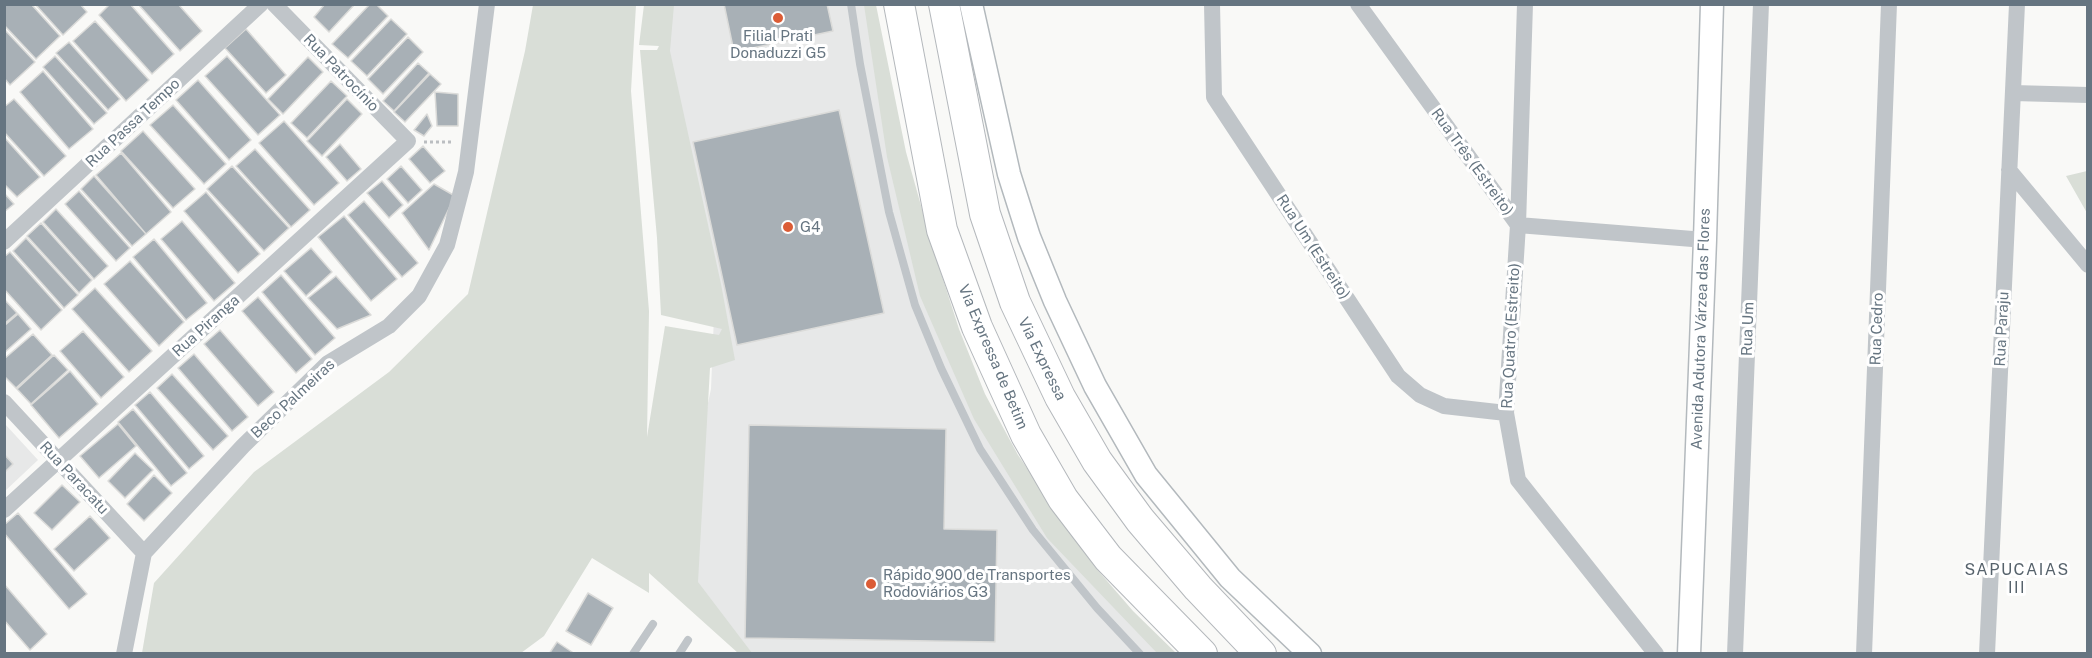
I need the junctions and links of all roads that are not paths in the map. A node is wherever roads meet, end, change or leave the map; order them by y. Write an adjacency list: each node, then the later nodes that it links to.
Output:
1 (261, 4): 21 (street, Rua Passa Tempo)
2 (274, 4): 17 (street, Rua Patrocínio)
3 (487, 4): 27 (street, Beco Palmeiras)
4 (851, 4): 33 (lane)
5 (899, 4): 34 (highway, Via Expressa de Betim)
6 (944, 4): 35 (highway, Via Expressa)
7 (971, 4): 36 (street)
8 (1212, 4): 24 (street, Rua Um (Estreito))
9 (1358, 4): 19 (street, Rua Três (Estreito))
10 (1525, 4): 19 (street, Rua Quatro (Estreito))
11 (1712, 4): 20 (street, Avenida Adutora Várzea das Flores)
12 (1761, 4): 39 (street, Rua Um)
13 (1889, 4): 40 (street, Rua Cedro)
14 (2017, 4): 15 (street, Rua Paraju)
15 (2013, 93): 16 (street); 18 (street, Rua Paraju)
16 (2088, 95)
17 (408, 141): 25 (street, Rua Piranga)
18 (2009, 170): 22 (street); 41 (street, Rua Paraju)
19 (1518, 225): 20 (street, Rua Três (Estreito)); 24 (street, Rua Quatro (Estreito))
20 (1705, 240): 38 (street, Avenida Adutora Várzea das Flores)
21 (4, 242)
22 (2088, 265)
23 (4, 402): 25 (street, Rua Paracatu)
24 (1506, 413): 37 (street, Rua Quatro (Estreito))
25 (59, 461): 26 (street, Rua Piranga); 27 (street, Rua Paracatu)
26 (4, 510)
27 (144, 553): 30 (street)
28 (653, 624): 31 (lane)
29 (688, 640): 32 (lane)
30 (124, 654)
31 (633, 654)
32 (679, 654)
33 (1140, 654)
34 (1202, 654)
35 (1261, 654)
36 (1310, 654)
37 (1656, 654)
38 (1689, 654)
39 (1735, 654)
40 (1864, 654)
41 (1987, 654)

